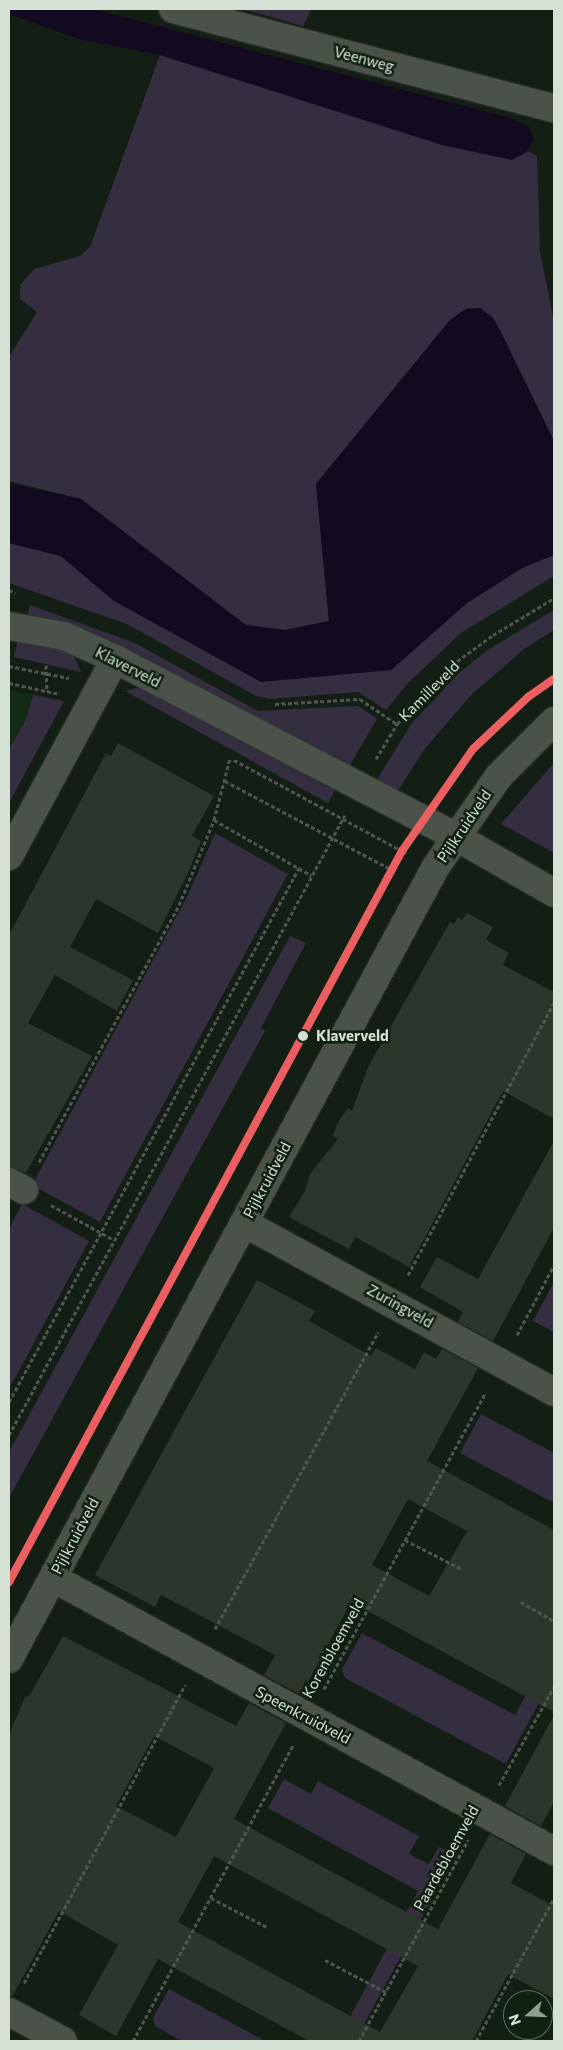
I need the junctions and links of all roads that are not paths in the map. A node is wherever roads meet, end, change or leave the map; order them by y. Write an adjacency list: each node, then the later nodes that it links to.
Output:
1 (173, 9): 2 (street, Veenweg)
2 (554, 108)
3 (9, 626): 4 (street, Klaverveld)
4 (115, 659): 6 (street, Klaverveld); 7 (street)
5 (554, 721): 6 (street, Pijlkruidveld)
6 (455, 836): 8 (street, Klaverveld); 9 (street, Pijlkruidveld)
7 (9, 856)
8 (554, 893)
9 (244, 1223): 10 (street, Zuringveld); 11 (street, Pijlkruidveld)
10 (554, 1392)
11 (53, 1578): 12 (street, Pijlkruidveld); 13 (street, Speenkruidveld)
12 (9, 1659)
13 (554, 1851)
14 (9, 2012): 15 (street)
15 (63, 2041)

